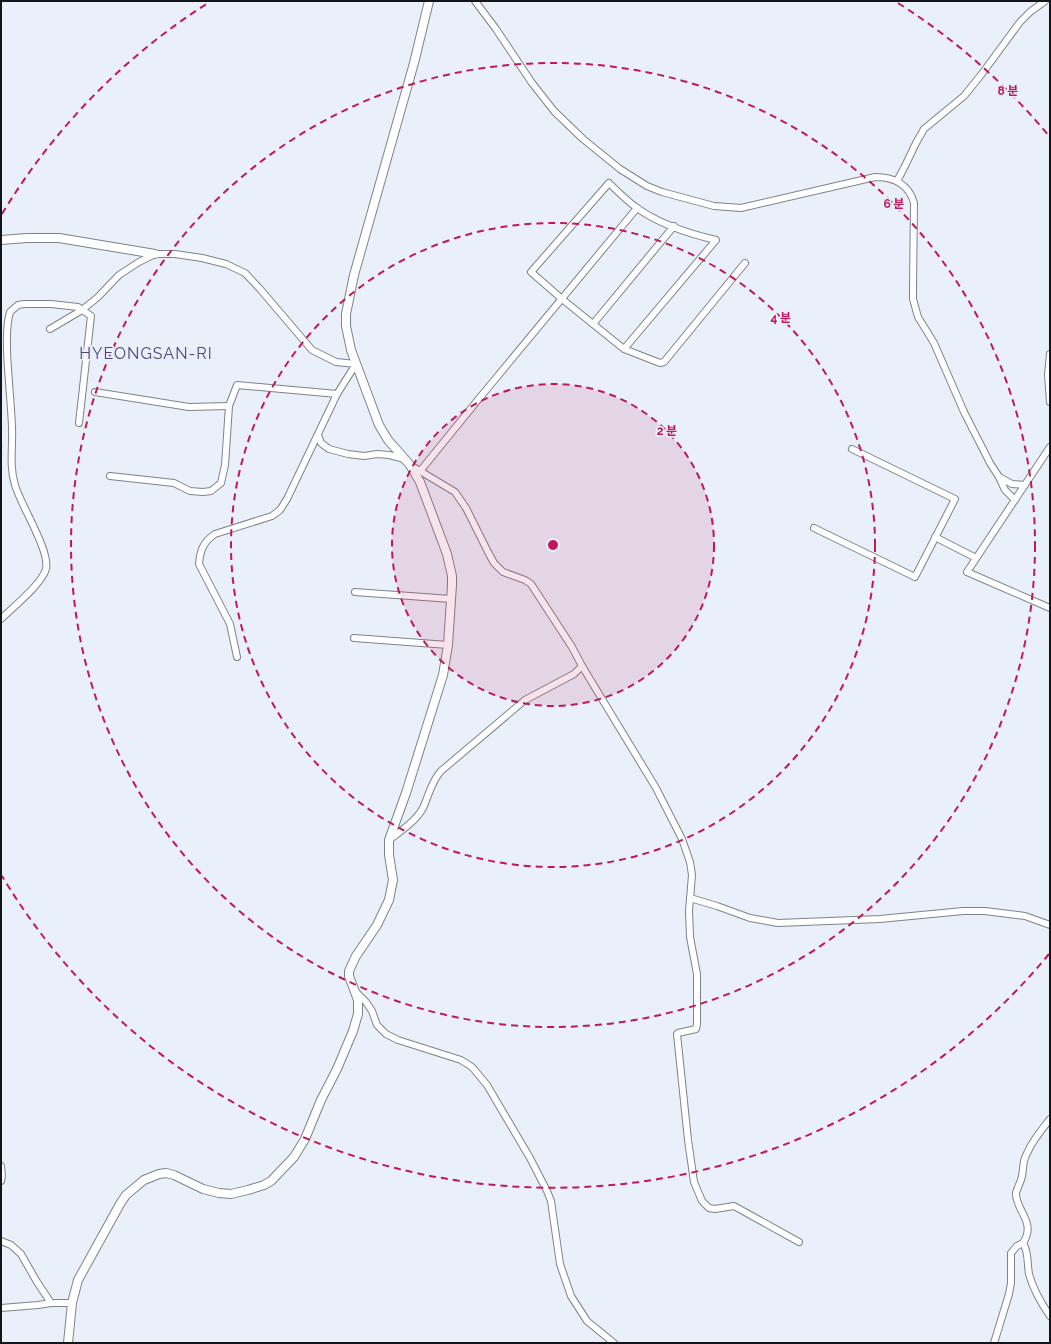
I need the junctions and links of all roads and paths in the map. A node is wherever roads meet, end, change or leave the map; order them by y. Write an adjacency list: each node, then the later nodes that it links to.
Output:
1 (428, 1): 16 (main road)
2 (475, 1): 4 (street)
3 (1046, 1): 4 (street)
4 (897, 181): 30 (street)
5 (637, 208): 6 (street); 10 (street); 10 (street)
6 (674, 226): 12 (street); 14 (street)
7 (1, 240): 8 (main road)
8 (155, 254): 11 (street); 16 (street)
9 (745, 263): 14 (street)
10 (562, 299): 12 (street); 28 (street)
11 (82, 310): 13 (street); 21 (street); 39 (street)
12 (593, 324): 14 (street)
13 (50, 329)
14 (624, 349)
15 (1050, 354): 19 (street)
16 (356, 364): 18 (street); 27 (main road)
17 (95, 392): 20 (street)
18 (337, 394): 20 (street); 22 (street)
19 (1050, 402)
20 (229, 406): 29 (street)
21 (80, 422)
22 (318, 435): 27 (street); 42 (street)
23 (1050, 447): 26 (street)
24 (852, 449): 34 (street)
25 (1050, 457): 26 (street)
26 (1042, 460): 31 (street)
27 (408, 462): 28 (street); 37 (main road)
28 (421, 470): 43 (street)
29 (110, 476)
30 (999, 477): 31 (street); 32 (street)
31 (1025, 485): 32 (street)
32 (1015, 500): 35 (street)
33 (814, 528): 34 (street)
34 (935, 537): 35 (street)
35 (976, 558): 38 (street)
36 (355, 592): 37 (street)
37 (451, 599): 41 (main road)
38 (1050, 608)
39 (1, 619)
40 (354, 638): 41 (street)
41 (448, 645): 44 (main road)
42 (237, 657)
43 (582, 666): 44 (street); 45 (street)
44 (389, 840): 47 (main road)
45 (690, 898): 46 (street); 52 (street)
46 (1050, 925)
47 (355, 990): 55 (main road); 59 (street)
48 (1050, 1119): 53 (street)
49 (1, 1166): 50 (street)
50 (1, 1181)
51 (1, 1241): 54 (street)
52 (798, 1242)
53 (1024, 1243): 57 (street); 60 (street)
54 (51, 1303): 55 (street); 56 (street)
55 (72, 1303): 58 (main road)
56 (1, 1308)
57 (1050, 1316)
58 (68, 1343)
59 (614, 1343)
60 (994, 1343)

